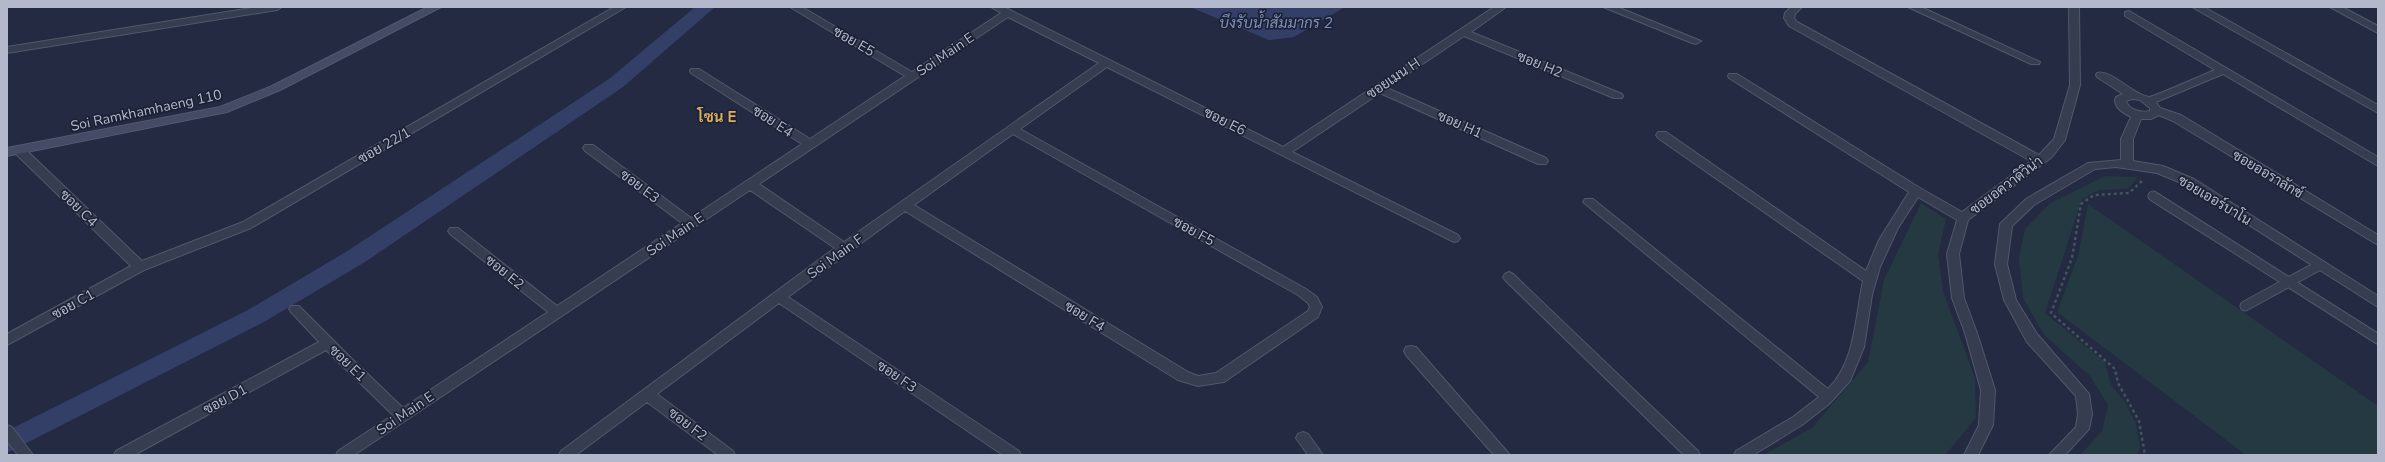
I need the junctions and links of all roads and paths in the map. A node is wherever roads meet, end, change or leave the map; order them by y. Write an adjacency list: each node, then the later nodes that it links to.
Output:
1 (277, 7): 18 (street)
2 (436, 7): 37 (street, Soi Ramkhamhaeng 110)
3 (621, 7): 57 (street, ซอย 22/1)
4 (795, 7): 24 (street, ซอย E5)
5 (996, 7): 13 (street, ซอย E6)
6 (1501, 7): 16 (street, ซอยเมน H)
7 (1608, 7): 17 (street)
8 (1797, 7): 40 (street)
9 (1913, 7): 20 (street)
10 (2074, 7): 40 (street, ซอยอควาดิวิน่า)
11 (2197, 7): 31 (street)
12 (2334, 7): 15 (street)
13 (1008, 13): 19 (street, ซอย E6); 24 (street, Soi Main E)
14 (2128, 14): 21 (street)
15 (2378, 30)
16 (1463, 32): 26 (street, ซอยเมน H); 28 (street, ซอย H2)
17 (1696, 41)
18 (7, 50)
19 (1108, 62): 33 (street, Soi Main F); 38 (street, ซอย E6)
20 (2035, 62)
21 (2224, 70): 29 (street); 42 (street)
22 (695, 71): 35 (street, ซอย E4)
23 (2101, 75): 27 (street)
24 (912, 76): 35 (street, Soi Main E)
25 (1733, 76): 46 (street)
26 (1378, 88): 38 (street, ซอยเมน H); 41 (street, ซอย H1)
27 (2132, 95): 29 (street); 32 (street)
28 (1618, 96)
29 (2149, 101): 30 (street)
30 (2156, 110): 32 (street); 54 (street, ซอยออราลักซ์)
31 (2378, 110)
32 (2137, 114): 43 (street)
33 (1012, 129): 49 (street, Soi Main F); 69 (street, ซอย F5)
34 (1662, 135): 59 (street)
35 (810, 144): 45 (street, Soi Main E)
36 (589, 148): 51 (street, ซอย E3)
37 (19, 150): 39 (street, Soi Ramkhamhaeng 110); 57 (street, ซอย C4)
38 (1285, 151): 53 (street, ซอย E6)
39 (7, 152)
40 (2038, 160): 50 (street, ซอยอควาดิวิน่า)
41 (1542, 161)
42 (2378, 162)
43 (2127, 164): 44 (street, ซอยเออร์บาโน); 87 (street, ซอยเออร์บาโน)
44 (2154, 169): 56 (street, ซอยเออร์บาโน); 88 (path)
45 (750, 184): 51 (street, Soi Main E); 55 (street)
46 (1916, 191): 50 (street); 59 (street)
47 (2154, 196): 60 (lane)
48 (1589, 202): 72 (street)
49 (905, 205): 55 (street, Soi Main F); 69 (street, ซอย F4)
50 (1963, 218): 86 (street, ซอยอควาดิวิน่า)
51 (690, 223): 65 (street, Soi Main E)
52 (454, 231): 65 (street, ซอย E2)
53 (1454, 238)
54 (2378, 241)
55 (844, 248): 61 (street, Soi Main F)
56 (2320, 265): 60 (lane); 62 (street, ซอยเออร์บาโน)
57 (140, 267): 67 (street, ซอย C1)
58 (1509, 278): 84 (street)
59 (1870, 280): 72 (street)
60 (2289, 282): 63 (lane); 66 (lane)
61 (779, 297): 71 (street, Soi Main F); 81 (street, ซอย F3)
62 (2378, 302)
63 (2245, 306)
64 (295, 309): 68 (street, ซอย E1)
65 (556, 312): 73 (street, Soi Main E)
66 (2378, 339)
67 (7, 340)
68 (328, 343): 73 (street, ซอย E1); 77 (street, ซอย D1)
69 (1267, 345)
70 (1411, 351): 83 (street)
71 (647, 394): 79 (street, Soi Main F); 80 (street, ซอย F2)
72 (1827, 396): 85 (street)
73 (402, 414): 78 (street, Soi Main E)
74 (7, 431): 76 (street)
75 (1304, 438): 82 (street)
76 (25, 453)
77 (122, 455)
78 (343, 455)
79 (566, 455)
80 (728, 455)
81 (1014, 455)
82 (1316, 455)
83 (1504, 455)
84 (1693, 455)
85 (1741, 455)
86 (1971, 455)
87 (2056, 455)
88 (2145, 455)

